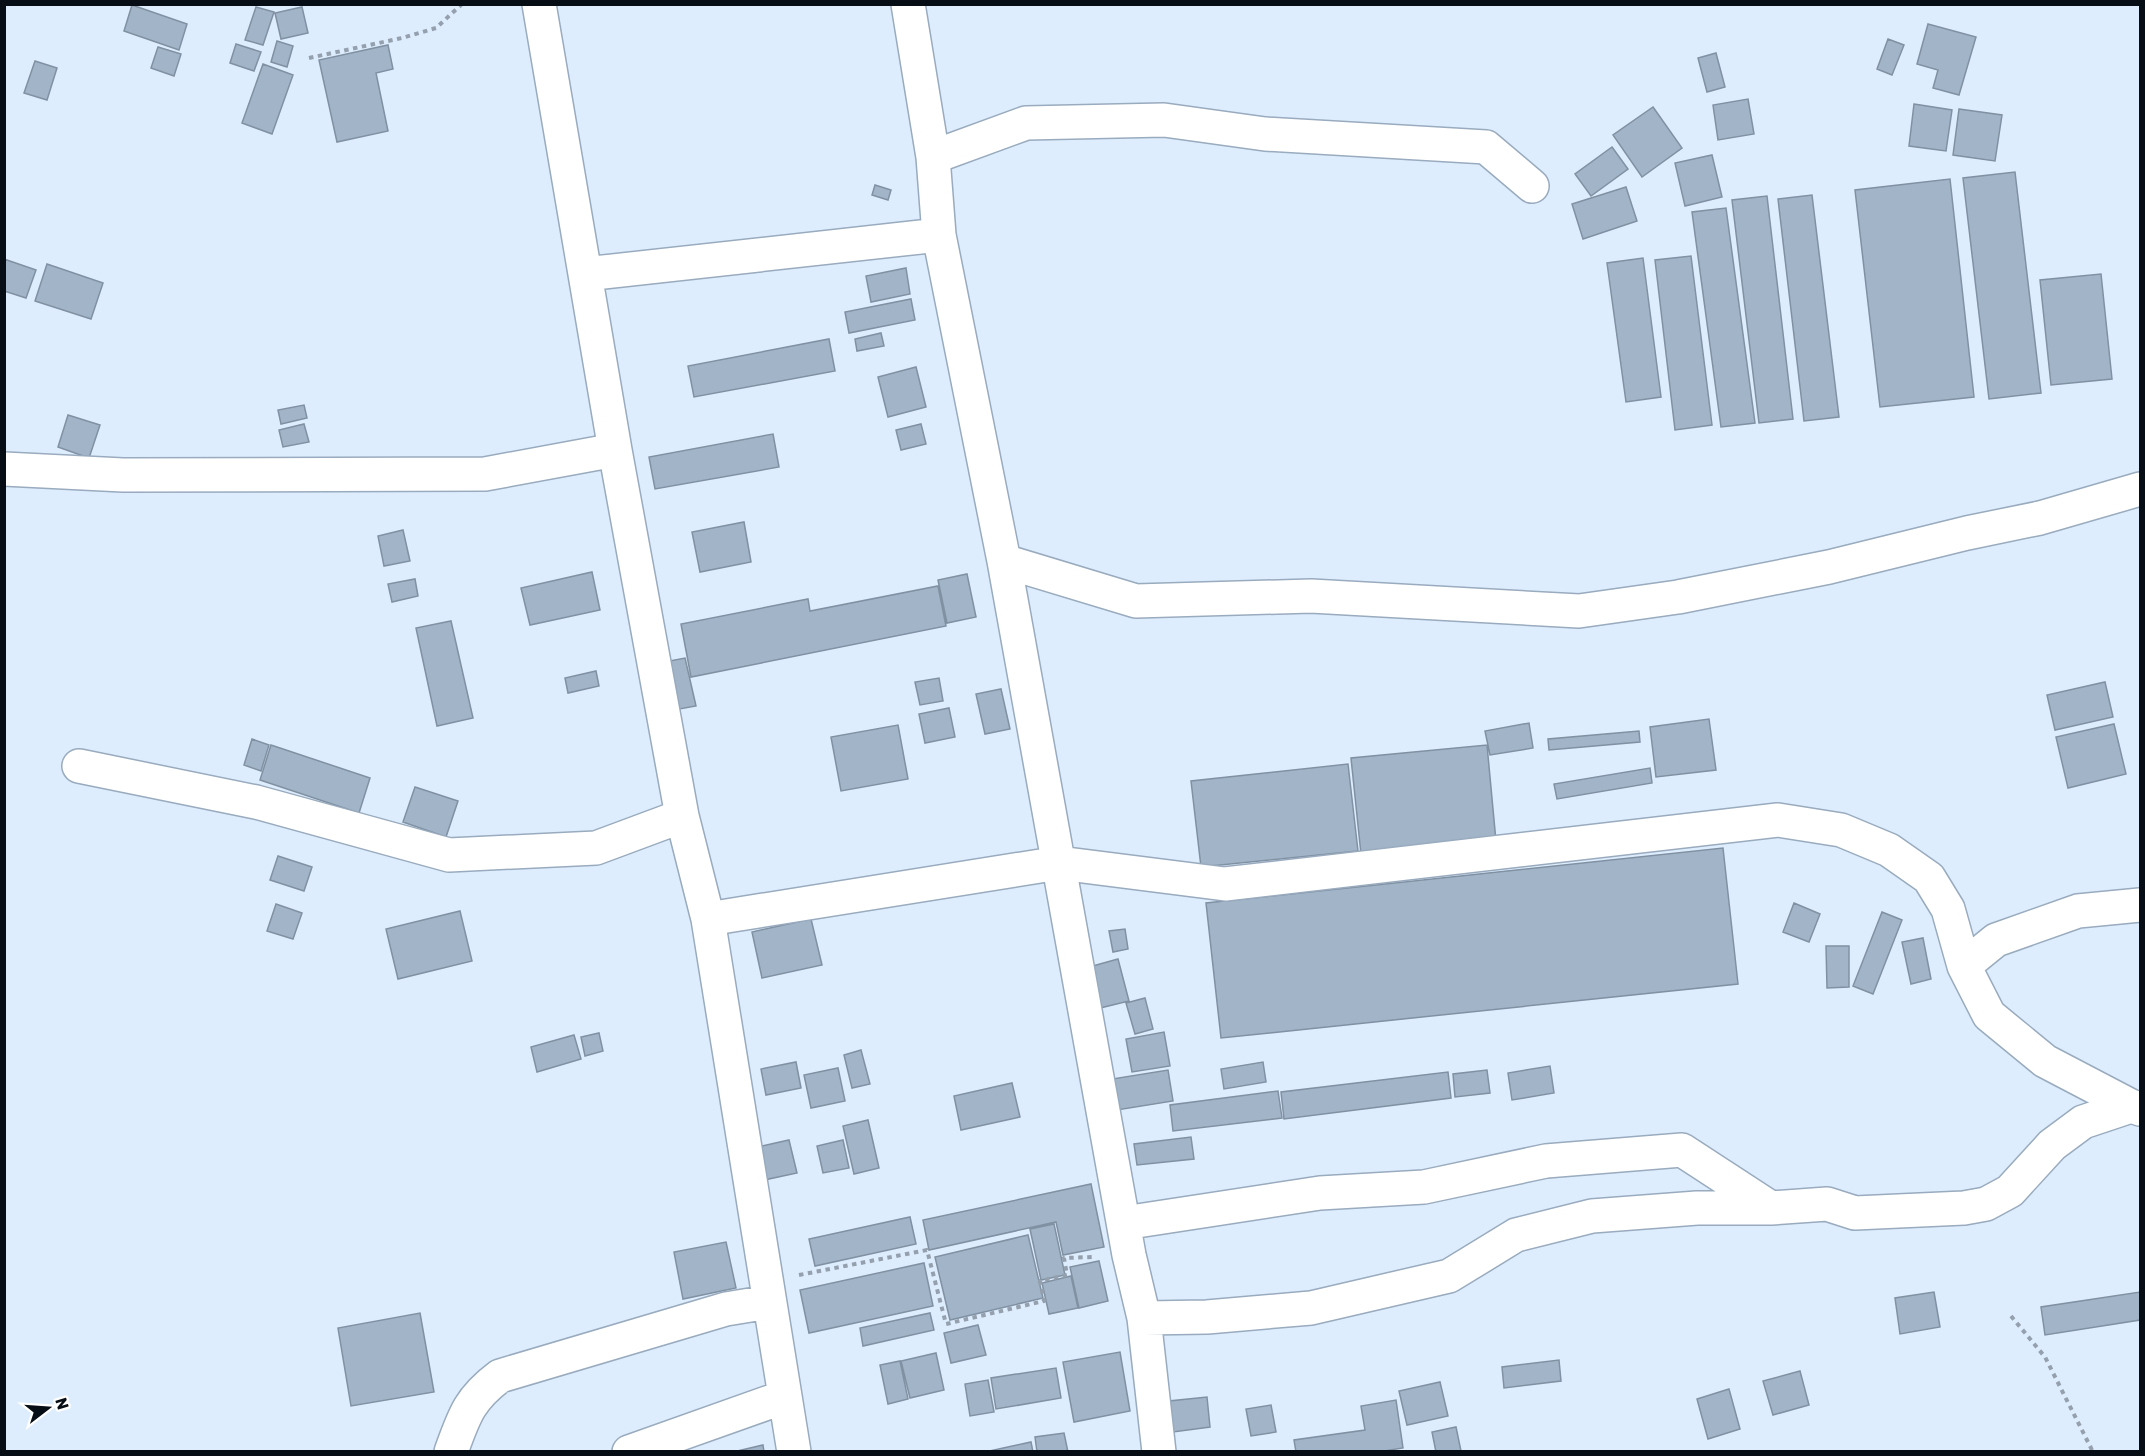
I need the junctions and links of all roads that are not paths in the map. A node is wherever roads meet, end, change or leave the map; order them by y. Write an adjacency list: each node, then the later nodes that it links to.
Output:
1 (539, 4): 6 (street)
2 (908, 4): 3 (street)
3 (933, 157): 4 (street); 5 (street)
4 (1532, 186)
5 (939, 235): 6 (street); 10 (street)
6 (585, 274): 7 (street)
7 (615, 450): 8 (street); 12 (street)
8 (4, 469)
9 (2140, 489): 10 (street)
10 (1004, 561): 13 (street)
11 (79, 765): 12 (street)
12 (682, 816): 15 (street)
13 (1059, 863): 15 (street); 16 (street); 19 (street)
14 (2140, 905): 16 (street)
15 (708, 919): 20 (street)
16 (1964, 966): 17 (street)
17 (2136, 1107): 18 (street)
18 (1771, 1208): 19 (street); 21 (street)
19 (1125, 1223): 21 (street)
20 (767, 1292): 22 (street); 23 (street)
21 (1144, 1318): 26 (street)
22 (784, 1396): 24 (street); 25 (street)
23 (451, 1452)
24 (629, 1452)
25 (794, 1452)
26 (1159, 1452)

